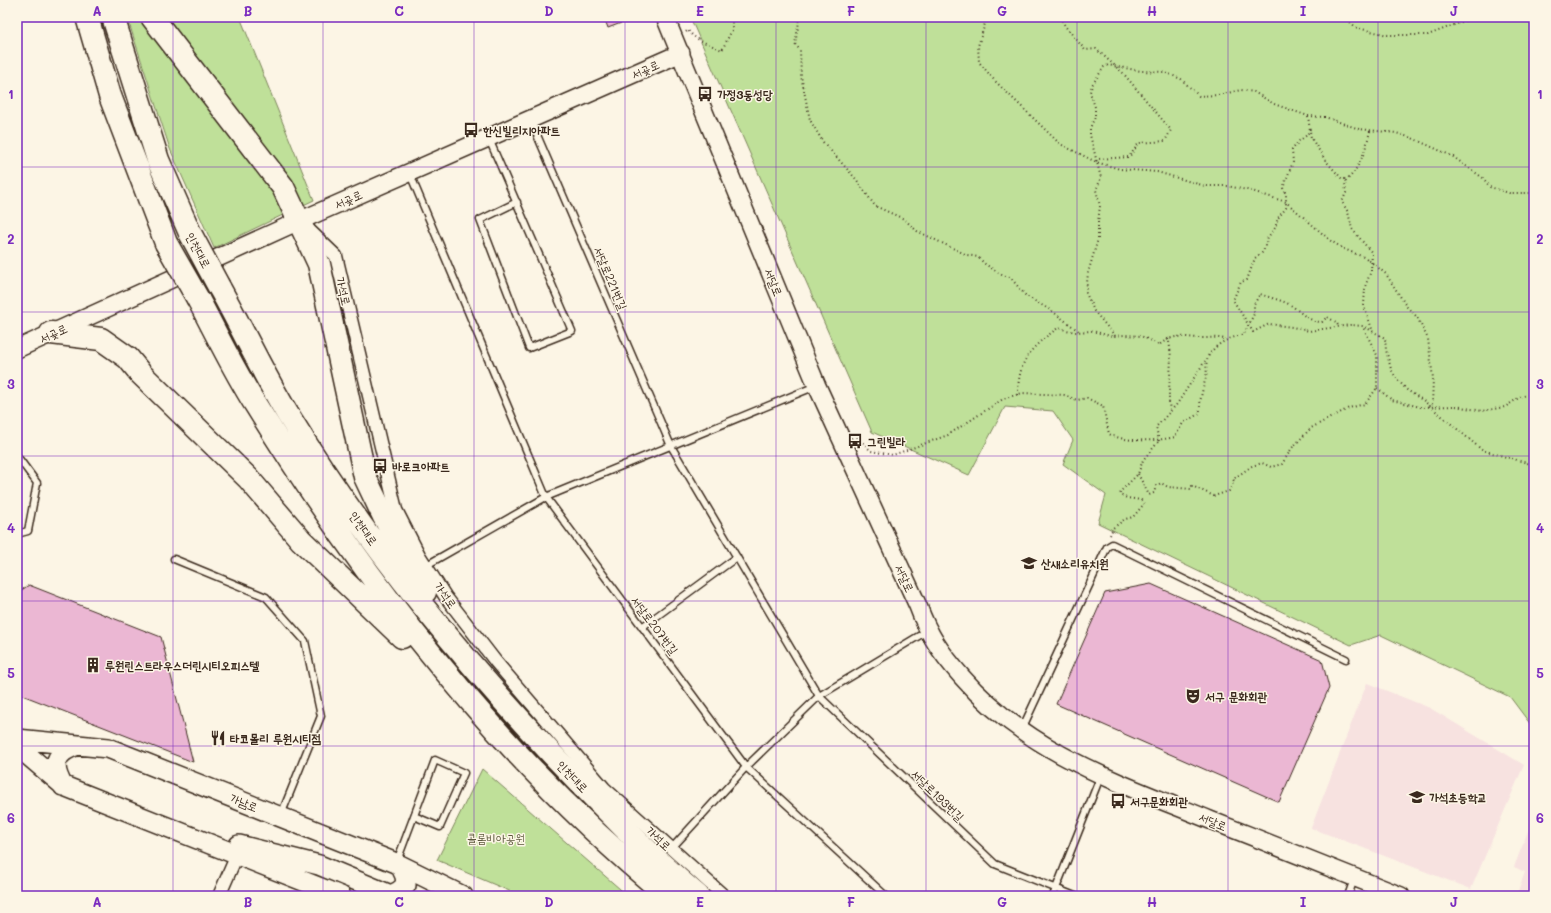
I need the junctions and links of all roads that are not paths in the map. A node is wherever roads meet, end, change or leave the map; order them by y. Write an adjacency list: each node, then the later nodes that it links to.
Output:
1 (87, 17): 27 (highway, 인천대로, bridge)
2 (113, 17): 23 (highway, 인천대로, bridge)
3 (152, 17): 10 (highway)
4 (665, 17): 5 (street, 서달로)
5 (677, 46): 6 (street, 서곶로); 13 (street, 서달로)
6 (530, 119): 7 (street, 서곶로); 14 (lane, 서달로221번길)
7 (489, 137): 8 (street, 서곶로); 9 (lane)
8 (409, 172): 10 (street, 서곶로); 16 (lane)
9 (516, 202): 9 (lane)
10 (299, 220): 11 (street, 서곶로); 20 (street, 가석로); 23 (highway)
11 (51, 333): 12 (street, 서곶로); 27 (highway)
12 (17, 349)
13 (817, 386): 14 (lane); 22 (street, 서달로)
14 (671, 446): 16 (lane); 18 (lane)
15 (17, 456): 17 (lane)
16 (546, 497): 20 (lane); 21 (lane, 서달로207번길)
17 (17, 534)
18 (737, 557): 21 (lane); 25 (lane)
19 (174, 559): 35 (lane)
20 (425, 566): 37 (street, 가석로)
21 (642, 626): 31 (lane, 서달로207번길)
22 (927, 631): 25 (lane); 26 (street, 서달로)
23 (446, 634): 47 (highway, 인천대로)
24 (1346, 659): 26 (lane)
25 (818, 696): 31 (lane); 41 (lane, 서달로193번길)
26 (1021, 732): 32 (street, 서달로)
27 (499, 734): 46 (highway, 인천대로)
28 (17, 739): 29 (main road, 가남로)
29 (78, 745): 33 (main road); 35 (main road, 가남로)
30 (17, 746): 33 (main road)
31 (746, 767): 37 (lane); 49 (lane)
32 (1101, 775): 40 (street, 서달로); 41 (lane)
33 (64, 786): 36 (main road)
34 (414, 816): 34 (lane); 39 (lane)
35 (281, 817): 39 (main road, 가남로)
36 (178, 830): 38 (main road); 42 (main road)
37 (671, 850): 48 (street, 가석로)
38 (237, 855): 43 (street); 44 (main road)
39 (398, 864): 42 (main road); 45 (main road, 가남로)
40 (1355, 877): 52 (lane); 53 (street, 서달로)
41 (1056, 888): 50 (lane); 51 (lane, 서달로193번길)
42 (392, 895)
43 (219, 896)
44 (341, 896)
45 (463, 896)
46 (668, 896)
47 (698, 896)
48 (724, 896)
49 (886, 896)
50 (1053, 896)
51 (1075, 896)
52 (1348, 896)
53 (1401, 896)

